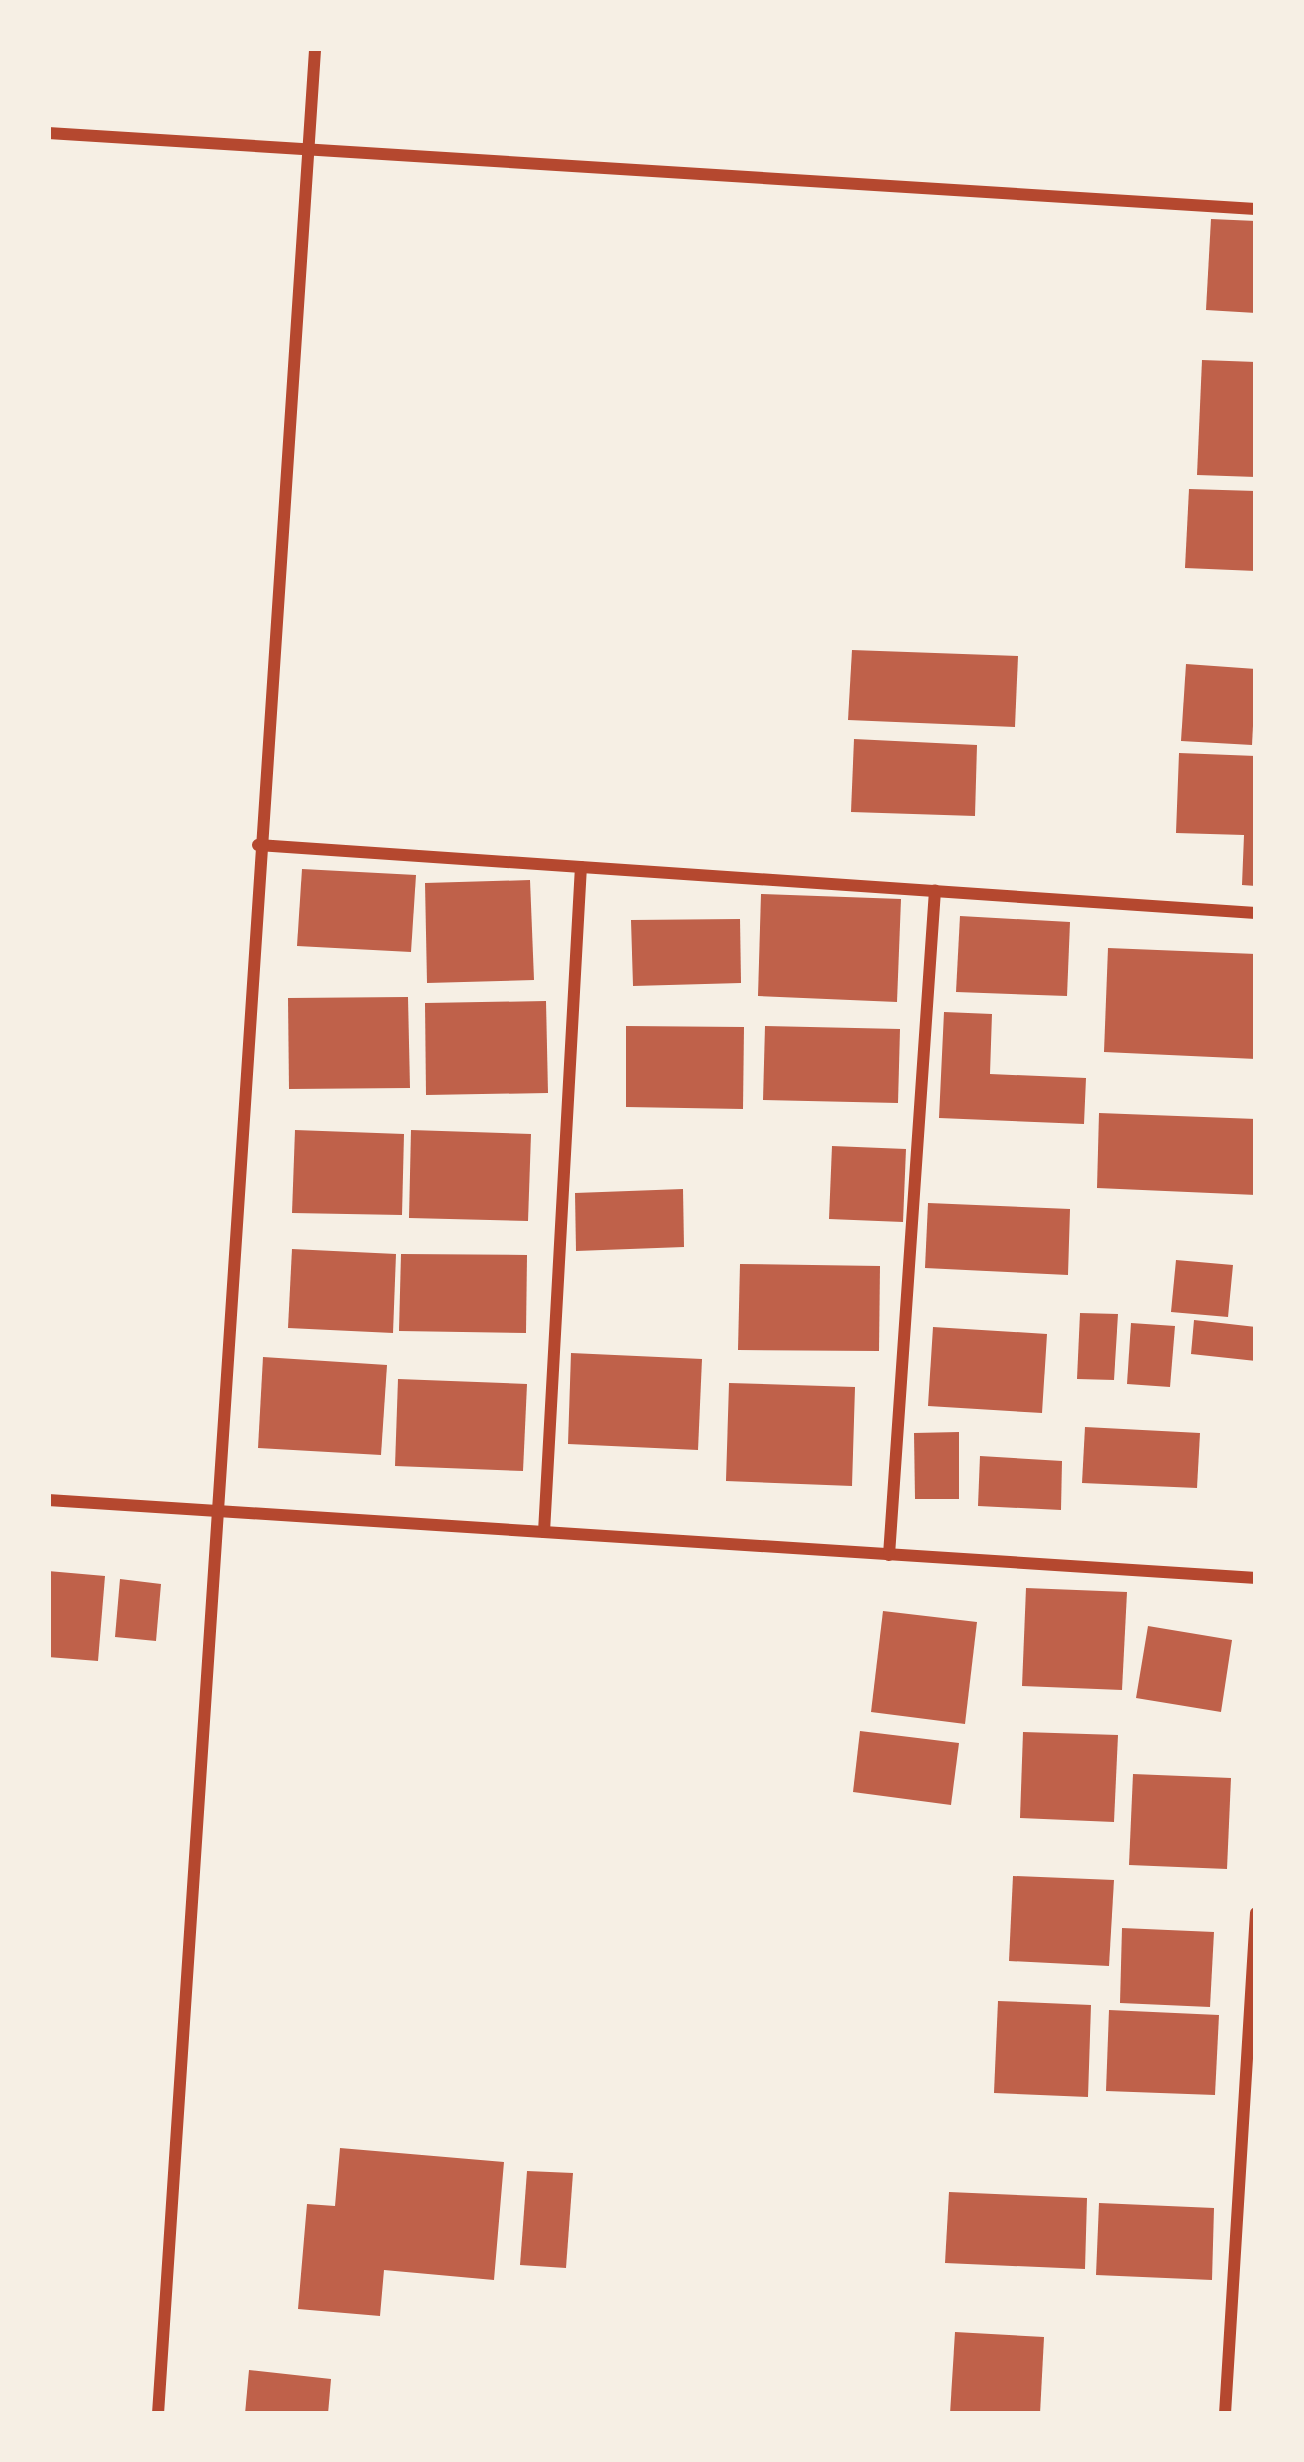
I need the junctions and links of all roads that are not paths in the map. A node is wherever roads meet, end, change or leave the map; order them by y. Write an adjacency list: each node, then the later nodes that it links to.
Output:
1 (315, 48): 3 (street)
2 (48, 133): 3 (street)
3 (309, 149): 4 (street); 5 (street)
4 (1256, 209)
5 (258, 845): 6 (street); 10 (street)
6 (580, 867): 7 (street); 11 (street)
7 (935, 891): 8 (street); 12 (street)
8 (1256, 913)
9 (48, 1500): 10 (street)
10 (221, 1511): 11 (street); 15 (street)
11 (544, 1532): 12 (street)
12 (889, 1555): 13 (street)
13 (1256, 1578)
14 (1256, 1913): 16 (street)
15 (158, 2414)
16 (1225, 2414)

